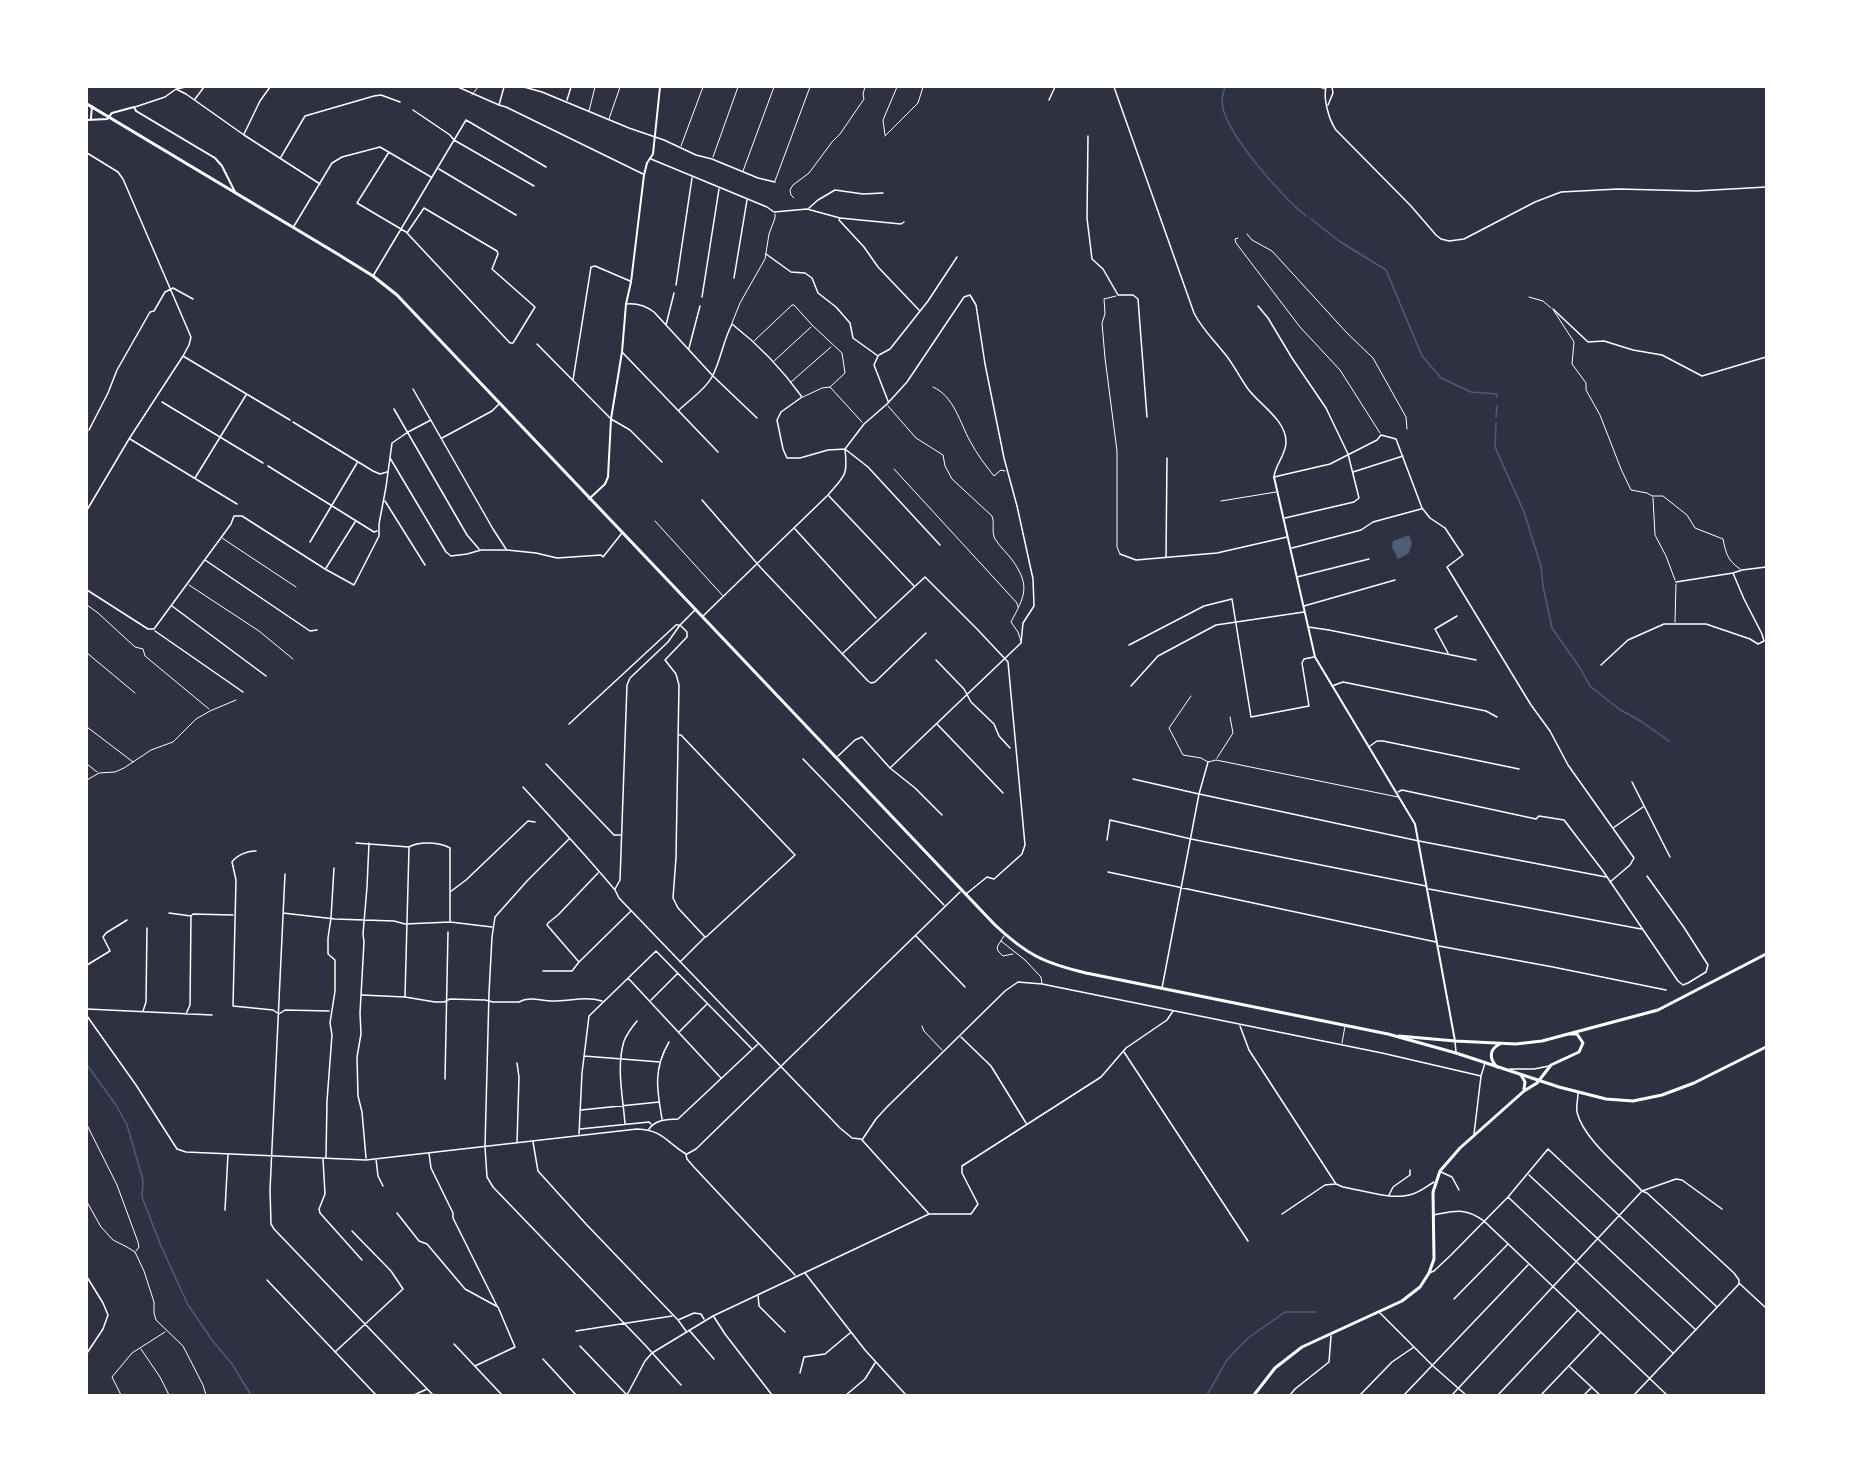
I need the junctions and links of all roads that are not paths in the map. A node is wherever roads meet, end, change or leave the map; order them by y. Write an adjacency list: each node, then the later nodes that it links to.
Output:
1 (186, 87): 24 (street)
2 (204, 87): 28 (street)
3 (270, 87): 42 (street)
4 (458, 87): 27 (street)
5 (478, 87): 27 (lane)
6 (504, 87): 33 (street)
7 (525, 87): 26 (street)
8 (538, 87): 26 (street)
9 (571, 87): 31 (street)
10 (595, 87): 38 (lane)
11 (620, 87): 41 (lane)
12 (660, 87): 44 (street)
13 (703, 87): 46 (lane)
14 (738, 87): 51 (lane)
15 (774, 87): 54 (lane)
16 (810, 87): 58 (lane)
17 (865, 87): 65 (lane)
18 (897, 87): 19 (lane)
19 (923, 87)
20 (1055, 87): 29 (street)
21 (1114, 87): 147 (street)
22 (1319, 87): 25 (lane)
23 (1332, 87): 35 (street)
24 (176, 88): 28 (street); 36 (street)
25 (1325, 88): 35 (street)
26 (537, 91): 31 (street)
27 (472, 94): 33 (street)
28 (194, 100): 42 (street)
29 (1049, 100)
30 (400, 102): 49 (street)
31 (566, 102): 38 (street)
32 (87, 104): 34 (main road)
33 (499, 105): 55 (street)
34 (92, 106): 39 (main road); 40 (street)
35 (1328, 106): 61 (street)
36 (134, 107): 39 (street); 63 (street)
37 (413, 110): 45 (street)
38 (589, 111): 41 (street)
39 (109, 117): 40 (street); 63 (main road)
40 (89, 119)
41 (609, 119): 44 (street)
42 (244, 135): 49 (street)
43 (1088, 135): 85 (street)
44 (655, 137): 46 (street); 50 (street)
45 (454, 140): 52 (street); 53 (street); 60 (street)
46 (681, 148): 51 (street)
47 (389, 152): 57 (street); 59 (street); 73 (street)
48 (87, 153): 83 (street)
49 (280, 158): 59 (street)
50 (650, 159): 55 (street); 56 (street)
51 (712, 159): 54 (street)
52 (546, 167)
53 (438, 169): 57 (street); 69 (street)
54 (743, 171): 58 (street)
55 (644, 175): 81 (street)
56 (693, 177): 62 (street); 82 (street)
57 (432, 178): 73 (street)
58 (775, 182)
59 (320, 184): 72 (street)
60 (534, 186)
61 (1766, 187)
62 (719, 188): 66 (street); 86 (street)
63 (235, 192): 72 (main road)
64 (883, 193): 67 (street)
65 (794, 198)
66 (747, 199): 68 (street); 80 (street)
67 (807, 209): 68 (street); 70 (street)
68 (774, 212): 77 (lane)
69 (516, 215)
70 (840, 218): 71 (street); 93 (street)
71 (904, 222)
72 (294, 227): 79 (main road)
73 (400, 230): 74 (street); 79 (street)
74 (407, 233): 74 (street)
75 (1247, 234): 126 (lane)
76 (1238, 238): 129 (lane)
77 (766, 254): 94 (lane); 103 (street)
78 (957, 257): 93 (street)
79 (373, 276): 115 (main road)
80 (734, 278)
81 (631, 282): 89 (street); 107 (street)
82 (676, 285)
83 (170, 289): 88 (street); 102 (street); 127 (street)
84 (674, 293): 95 (street)
85 (1118, 295): 119 (street); 173 (lane)
86 (702, 297)
87 (1529, 297): 92 (lane)
88 (193, 299)
89 (626, 304): 95 (street); 101 (street)
90 (700, 306): 100 (street)
91 (1258, 306): 135 (street)
92 (1553, 309): 104 (street); 151 (lane)
93 (920, 311): 103 (street)
94 (732, 324): 97 (street); 106 (street)
95 (666, 325): 100 (street)
96 (812, 326): 97 (lane); 99 (lane); 105 (lane)
97 (754, 341): 105 (street)
98 (537, 344): 107 (street)
99 (832, 345): 108 (lane); 109 (lane)
100 (689, 349): 106 (street)
101 (622, 351): 118 (street); 121 (street)
102 (183, 356): 112 (street); 132 (street)
103 (878, 356): 116 (street)
104 (1766, 357)
105 (774, 361): 108 (street)
106 (713, 376): 118 (street); 120 (street)
107 (573, 381): 121 (street)
108 (791, 382): 113 (street)
109 (830, 387): 113 (lane); 125 (lane)
110 (933, 387): 144 (lane)
111 (413, 389): 123 (street)
112 (246, 394): 122 (street); 130 (street)
113 (802, 398): 133 (street)
114 (162, 402): 130 (street)
115 (500, 403): 131 (street); 152 (main road)
116 (888, 403): 125 (street); 144 (street); 195 (lane)
117 (394, 410): 128 (street)
118 (679, 410): 134 (street)
119 (1147, 417)
120 (758, 418)
121 (611, 419): 140 (street); 152 (street)
122 (290, 420)
123 (431, 420): 128 (street); 131 (street)
124 (293, 422): 139 (street)
125 (864, 424): 133 (street)
126 (1407, 429)
127 (88, 430)
128 (408, 432): 137 (street); 171 (street)
129 (1381, 435): 135 (street); 136 (street)
130 (220, 437): 141 (street); 148 (street)
131 (442, 438): 172 (street)
132 (129, 439): 148 (street); 159 (street)
133 (845, 449): 150 (street); 169 (street)
134 (718, 452)
135 (1348, 454): 145 (street); 147 (street)
136 (1403, 456): 145 (street); 158 (street)
137 (389, 458): 146 (street); 171 (street)
138 (1167, 458): 174 (street)
139 (358, 462): 146 (street); 157 (street)
140 (662, 462)
141 (263, 463)
142 (268, 466): 157 (street)
143 (894, 469): 195 (lane)
144 (1007, 471): 207 (street)
145 (1353, 472): 160 (street)
146 (388, 473): 154 (street)
147 (1274, 477): 149 (street)
148 (195, 478): 156 (street)
149 (1278, 491): 155 (lane); 160 (street)
150 (828, 495): 163 (street); 187 (street)
151 (1652, 496): 181 (lane); 185 (lane)
152 (589, 499): 165 (main road)
153 (702, 500): 177 (street)
154 (384, 501): 164 (street); 178 (street)
155 (1221, 501)
156 (237, 504)
157 (332, 505): 161 (street); 168 (street)
158 (1422, 508): 170 (street); 256 (street)
159 (87, 510)
160 (1284, 519): 166 (street)
161 (356, 521): 164 (street); 180 (street)
162 (655, 521): 190 (lane)
163 (794, 528): 177 (street); 199 (street)
164 (378, 531): 180 (street)
165 (622, 533): 172 (street); 194 (main road)
166 (1288, 536): 170 (street); 174 (street)
167 (221, 537): 175 (street); 180 (street); 188 (lane)
168 (309, 542)
169 (940, 545)
170 (1290, 549): 183 (street)
171 (481, 550): 172 (street)
172 (507, 550)
173 (1120, 554): 174 (street)
174 (1166, 558)
175 (205, 559): 186 (street); 205 (street)
176 (1369, 559): 183 (street)
177 (758, 563): 190 (street); 210 (street)
178 (425, 565)
179 (1766, 567): 181 (street)
180 (325, 569)
181 (1742, 570): 182 (street)
182 (1733, 573): 185 (street); 201 (street)
183 (1296, 577): 193 (street)
184 (1395, 580): 193 (street)
185 (1676, 582): 201 (lane)
186 (187, 584): 192 (street); 214 (lane)
187 (914, 586): 199 (street); 213 (street)
188 (296, 587)
189 (87, 590): 204 (street)
190 (724, 597): 197 (street)
191 (87, 605): 226 (lane)
192 (171, 606): 204 (street); 218 (street)
193 (1303, 606): 196 (street)
194 (695, 609): 197 (main road); 202 (street)
195 (1018, 609): 207 (lane)
196 (1304, 612): 200 (street); 203 (street)
197 (702, 616): 235 (main road)
198 (1457, 616): 211 (street)
199 (878, 619): 210 (street)
200 (1235, 622): 208 (street); 212 (street); 219 (street)
201 (1675, 624): 217 (street)
202 (680, 625): 229 (street); 232 (street); 257 (street)
203 (1307, 627): 211 (street); 212 (street)
204 (154, 629): 221 (street)
205 (316, 630)
206 (926, 633): 210 (street)
207 (1021, 643): 213 (street)
208 (1129, 645)
209 (87, 653): 222 (lane)
210 (842, 654)
211 (1448, 654): 216 (street)
212 (1315, 657): 220 (street)
213 (1004, 658): 223 (street); 279 (street)
214 (292, 659)
215 (936, 660): 223 (street)
216 (1476, 660)
217 (1601, 665)
218 (266, 676)
219 (1131, 686)
220 (1331, 686): 228 (street); 233 (street)
221 (243, 692)
222 (135, 693)
223 (967, 695): 230 (street); 234 (street)
224 (1191, 696): 239 (lane)
225 (236, 700): 226 (lane)
226 (210, 711): 238 (lane)
227 (1230, 717): 237 (lane)
228 (1497, 717)
229 (569, 724)
230 (936, 724): 242 (street); 250 (street)
231 (87, 727): 238 (lane)
232 (678, 735): 297 (street); 297 (street)
233 (1369, 746): 243 (street); 249 (street)
234 (1010, 748)
235 (836, 757): 242 (street); 277 (main road)
236 (802, 759): 280 (street)
237 (1216, 760): 239 (lane); 252 (lane)
238 (133, 762): 244 (lane)
239 (1208, 762): 251 (street)
240 (87, 764): 244 (lane)
241 (546, 764): 257 (street)
242 (890, 768): 254 (street)
243 (1519, 769)
244 (99, 773): 246 (lane)
245 (1133, 779): 251 (street)
246 (87, 780)
247 (1632, 782): 253 (street)
248 (523, 787): 258 (street)
249 (1397, 792): 252 (street); 272 (street)
250 (1003, 793)
251 (1199, 794): 259 (street); 261 (street)
252 (1400, 796): 261 (street)
253 (1643, 807): 256 (street); 266 (street)
254 (942, 815)
255 (535, 822): 278 (street)
256 (1612, 828): 273 (street)
257 (622, 835): 276 (street)
258 (568, 839): 269 (street); 291 (street)
259 (1191, 839): 260 (street); 274 (street); 275 (street)
260 (1107, 840)
261 (1419, 841): 272 (street); 274 (street)
262 (356, 843): 263 (street)
263 (369, 843): 264 (street); 288 (street)
264 (409, 847): 278 (street); 290 (street)
265 (256, 851): 284 (street)
266 (1670, 857)
267 (334, 868): 286 (street)
268 (1108, 872): 275 (street)
269 (599, 873): 276 (street); 304 (street)
270 (285, 874): 283 (street)
271 (1647, 876): 293 (street)
272 (1607, 877): 273 (street)
273 (1610, 882): 293 (street)
274 (1427, 887): 293 (street); 299 (street)
275 (1181, 888): 299 (street); 312 (street)
276 (615, 890): 281 (street)
277 (962, 890): 279 (main road); 280 (street)
278 (450, 892): 289 (street)
279 (966, 894): 296 (main road)
280 (945, 905): 295 (street)
281 (631, 911): 304 (street); 305 (street)
282 (169, 913): 285 (street)
283 (283, 914): 286 (street); 326 (street)
284 (234, 915): 285 (street); 326 (street)
285 (191, 916): 325 (street)
286 (331, 918): 288 (street); 322 (street)
287 (127, 920): 306 (street)
288 (364, 920): 290 (street); 314 (street)
289 (450, 922): 290 (street); 291 (street)
290 (405, 924): 315 (street)
291 (493, 927): 317 (street)
292 (147, 928): 324 (street)
293 (1642, 929)
294 (447, 932): 316 (street)
295 (915, 935): 311 (street); 353 (street)
296 (1005, 935): 298 (lane); 312 (main road)
297 (705, 937): 305 (street)
298 (1001, 942): 300 (lane); 300 (lane)
299 (1438, 944): 313 (street); 337 (street)
300 (1014, 953): 303 (lane)
301 (1766, 954): 334 (main road)
302 (1029, 959): 303 (lane)
303 (1025, 960): 310 (lane)
304 (579, 962): 307 (street)
305 (680, 962): 339 (street)
306 (87, 965)
307 (543, 971)
308 (678, 973): 309 (street); 319 (street); 320 (street)
309 (628, 978): 318 (street); 319 (street)
310 (1042, 984): 323 (street); 336 (street)
311 (965, 987)
312 (1162, 989): 332 (main road)
313 (1666, 990)
314 (362, 995): 315 (street); 385 (street)
315 (405, 997): 316 (street)
316 (446, 1001): 317 (street); 359 (street)
317 (489, 1001): 318 (street); 378 (street)
318 (603, 1001): 347 (street)
319 (650, 1001): 333 (street)
320 (708, 1004): 333 (street); 343 (street)
321 (87, 1009): 324 (street)
322 (331, 1011): 326 (street); 383 (street)
323 (1173, 1011): 330 (street); 344 (street)
324 (143, 1012): 325 (street)
325 (186, 1014): 327 (street)
326 (279, 1014): 382 (street)
327 (212, 1015)
328 (87, 1017): 380 (street)
329 (637, 1021): 348 (street)
330 (1240, 1025): 341 (street); 390 (street)
331 (922, 1026): 345 (lane)
332 (1345, 1026): 335 (main road); 341 (lane)
333 (679, 1032): 358 (street)
334 (1568, 1034): 340 (main road); 352 (main road)
335 (1388, 1035): 337 (main road); 346 (main road)
336 (960, 1036): 345 (street); 367 (street)
337 (1455, 1041): 340 (main road); 346 (street)
338 (669, 1042): 349 (street)
339 (758, 1043): 343 (street); 353 (street)
340 (1502, 1043): 354 (main road)
341 (1342, 1045): 357 (street)
342 (1766, 1047): 362 (main road)
343 (752, 1050): 358 (street)
344 (1124, 1051): 367 (street); 407 (street)
345 (944, 1052): 375 (street)
346 (1456, 1053): 351 (main road)
347 (583, 1056): 348 (street); 365 (street)
348 (622, 1059): 349 (street); 364 (street)
349 (660, 1062): 363 (street)
350 (517, 1063): 377 (street)
351 (1485, 1063): 354 (main road); 357 (street)
352 (1551, 1065): 355 (street); 360 (main road)
353 (781, 1066): 375 (street); 381 (street)
354 (1498, 1067): 355 (main road)
355 (1506, 1070): 356 (main road)
356 (1521, 1075): 360 (main road); 361 (main road)
357 (1480, 1076): 373 (street)
358 (722, 1078): 366 (street)
359 (445, 1079)
360 (1539, 1081): 361 (main road); 362 (main road)
361 (1524, 1091): 373 (main road)
362 (1579, 1092): 393 (street)
363 (659, 1102): 364 (street); 366 (street)
364 (623, 1106): 365 (street); 368 (street)
365 (580, 1110): 371 (street)
366 (662, 1120): 369 (street)
367 (1026, 1123): 400 (street)
368 (625, 1124): 369 (street); 371 (street)
369 (652, 1124): 372 (street)
370 (87, 1125): 409 (lane)
371 (580, 1129): 374 (street)
372 (648, 1130): 374 (street); 381 (street)
373 (1474, 1135): 387 (main road)
374 (579, 1136): 376 (street)
375 (862, 1140): 400 (street)
376 (533, 1142): 377 (street); 427 (street)
377 (517, 1144): 378 (street)
378 (485, 1147): 379 (street); 431 (street)
379 (429, 1153): 384 (street); 422 (street)
380 (228, 1154): 382 (street); 398 (street)
381 (686, 1154): 416 (street)
382 (272, 1156): 383 (street); 432 (street)
383 (325, 1158): 385 (street); 410 (street)
384 (376, 1159): 385 (street); 391 (street)
385 (366, 1160)
386 (1410, 1170): 394 (street)
387 (1440, 1171): 389 (main road); 392 (street)
388 (1528, 1174): 395 (street); 402 (street); 406 (street)
389 (1435, 1182): 394 (street); 403 (main road)
390 (1336, 1184): 394 (street); 401 (street)
391 (383, 1186)
392 (1459, 1190)
393 (1642, 1191): 397 (street); 402 (street); 418 (street)
394 (1389, 1195)
395 (1508, 1197): 404 (street); 411 (street)
396 (87, 1202): 409 (lane)
397 (1722, 1209)
398 (225, 1210)
399 (397, 1213): 422 (street)
400 (929, 1214): 413 (street)
401 (1282, 1214)
402 (1620, 1215): 406 (street); 423 (street)
403 (1432, 1216): 404 (street); 414 (main road)
404 (1484, 1221): 408 (street); 414 (street)
405 (352, 1231): 432 (street)
406 (1599, 1239): 411 (street); 434 (street)
407 (1248, 1241)
408 (1508, 1244): 412 (street); 421 (street)
409 (135, 1252): 435 (lane)
410 (362, 1260)
411 (1576, 1263): 419 (street); 448 (street)
412 (1528, 1264): 419 (street); 453 (street)
413 (804, 1273): 416 (street); 438 (street)
414 (1429, 1273): 425 (main road)
415 (87, 1277): 446 (street)
416 (796, 1277): 420 (street)
417 (267, 1280): 445 (street)
418 (1739, 1284): 423 (street); 424 (street)
419 (1553, 1287): 426 (street); 460 (street)
420 (758, 1294): 428 (street); 437 (street)
421 (1454, 1299)
422 (498, 1307): 452 (street)
423 (1717, 1307): 434 (street)
424 (1766, 1308)
425 (1379, 1311): 439 (main road); 443 (street)
426 (1577, 1311): 440 (street); 481 (street)
427 (673, 1315): 429 (street); 431 (street)
428 (713, 1316): 430 (street); 472 (street)
429 (678, 1320): 430 (street); 433 (street)
430 (705, 1320): 433 (street)
431 (624, 1323): 436 (street); 447 (street)
432 (365, 1325): 445 (street); 459 (street)
433 (687, 1330): 447 (street); 450 (street)
434 (1696, 1330): 448 (street)
435 (167, 1331): 444 (lane); 463 (lane)
436 (576, 1331)
437 (785, 1332)
438 (851, 1332): 451 (street); 455 (street)
439 (1331, 1333): 475 (main road); 476 (street)
440 (1601, 1333): 454 (street); 456 (street)
441 (454, 1344): 452 (street)
442 (580, 1346): 469 (street)
443 (1414, 1347): 453 (street); 477 (street)
444 (140, 1348): 461 (lane); 462 (lane)
445 (336, 1352): 464 (street)
446 (87, 1353)
447 (652, 1353): 457 (street); 469 (street)
448 (1673, 1353): 456 (street)
449 (543, 1359): 468 (street)
450 (714, 1359)
451 (876, 1362): 473 (street); 474 (street)
452 (475, 1366): 467 (street)
453 (1433, 1366): 460 (street); 478 (street)
454 (1569, 1366): 458 (street); 482 (street)
455 (800, 1373)
456 (1650, 1378): 485 (street); 486 (street)
457 (681, 1385)
458 (1592, 1387): 483 (street); 484 (street)
459 (427, 1388): 465 (street); 466 (street)
460 (1459, 1388): 479 (street); 480 (street)
461 (121, 1395)
462 (169, 1395)
463 (206, 1395)
464 (376, 1395)
465 (414, 1395)
466 (433, 1395)
467 (502, 1395)
468 (576, 1395)
469 (627, 1395)
470 (708, 1395): 471 (street)
471 (718, 1395)
472 (772, 1395)
473 (846, 1395)
474 (906, 1395)
475 (1254, 1395)
476 (1290, 1395)
477 (1360, 1395)
478 (1404, 1395)
479 (1452, 1395)
480 (1466, 1395)
481 (1498, 1395)
482 (1542, 1395)
483 (1584, 1395)
484 (1600, 1395)
485 (1634, 1395)
486 (1667, 1395)

